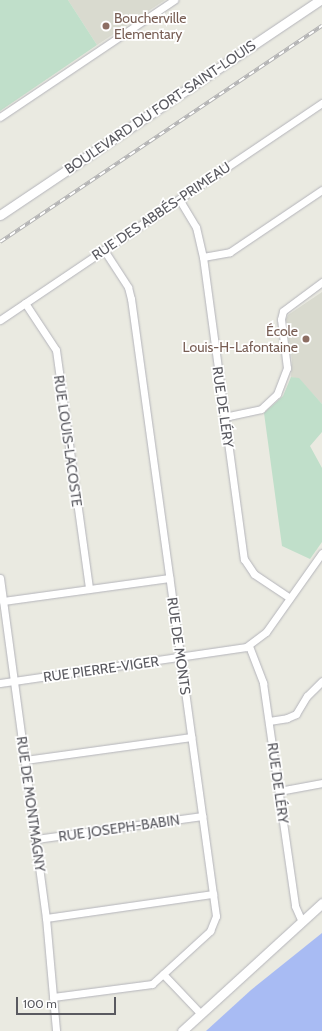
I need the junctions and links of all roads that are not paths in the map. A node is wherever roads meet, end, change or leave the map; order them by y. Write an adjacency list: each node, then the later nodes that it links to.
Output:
1 (174, 0): 4 (street)
2 (320, 0): 7 (street, BOULEVARD DU FORT-SAINT-LOUIS)
3 (322, 103): 6 (street, RUE DES ABBÉS-PRIMEAU)
4 (0, 117)
5 (322, 190): 9 (street)
6 (179, 199): 8 (street, RUE DES ABBÉS-PRIMEAU); 9 (street, RUE DE LÉRY)
7 (0, 215)
8 (104, 250): 11 (street, RUE DES ABBÉS-PRIMEAU); 16 (street, RUE DE MONTS)
9 (203, 257): 13 (street, RUE DE LÉRY)
10 (322, 282): 13 (street)
11 (25, 302): 12 (street, RUE DES ABBÉS-PRIMEAU); 17 (street, RUE LOUIS-LACOSTE)
12 (0, 320)
13 (224, 417): 18 (street, RUE DE LÉRY)
14 (322, 552): 18 (street, RUE PIERRE-VIGER)
15 (0, 578): 19 (street, RUE DE MONTMAGNY)
16 (169, 578): 17 (street); 21 (street, RUE DE MONTS)
17 (89, 589): 19 (street)
18 (290, 598): 20 (street, RUE PIERRE-VIGER)
19 (3, 601): 23 (street, RUE DE MONTMAGNY)
20 (249, 646): 21 (street, RUE PIERRE-VIGER); 25 (street, RUE DE LÉRY)
21 (181, 658): 23 (street, RUE PIERRE-VIGER); 26 (street, RUE DE MONTS)
22 (322, 680): 25 (street)
23 (14, 681): 24 (street, RUE PIERRE-VIGER); 27 (street, RUE DE MONTMAGNY)
24 (0, 683)
25 (269, 721): 29 (street, RUE DE LÉRY)
26 (191, 737): 27 (street); 30 (street, RUE DE MONTS)
27 (25, 760): 31 (street, RUE DE MONTMAGNY)
28 (322, 783): 29 (street)
29 (279, 791): 35 (street, RUE DE LÉRY)
30 (202, 816): 31 (street, RUE JOSEPH-BABIN); 32 (street, RUE DE MONTS)
31 (36, 839): 34 (street, RUE DE MONTMAGNY)
32 (213, 894): 34 (street); 36 (street, RUE DE MONTS)
33 (322, 903): 35 (street)
34 (46, 918): 37 (street, RUE DE MONTMAGNY)
35 (302, 922): 38 (street)
36 (163, 974): 37 (street, RUE DE MONTS); 38 (street)
37 (53, 998): 39 (street, RUE DE MONTMAGNY)
38 (201, 1014): 40 (street)
39 (56, 1031)
40 (182, 1031)

